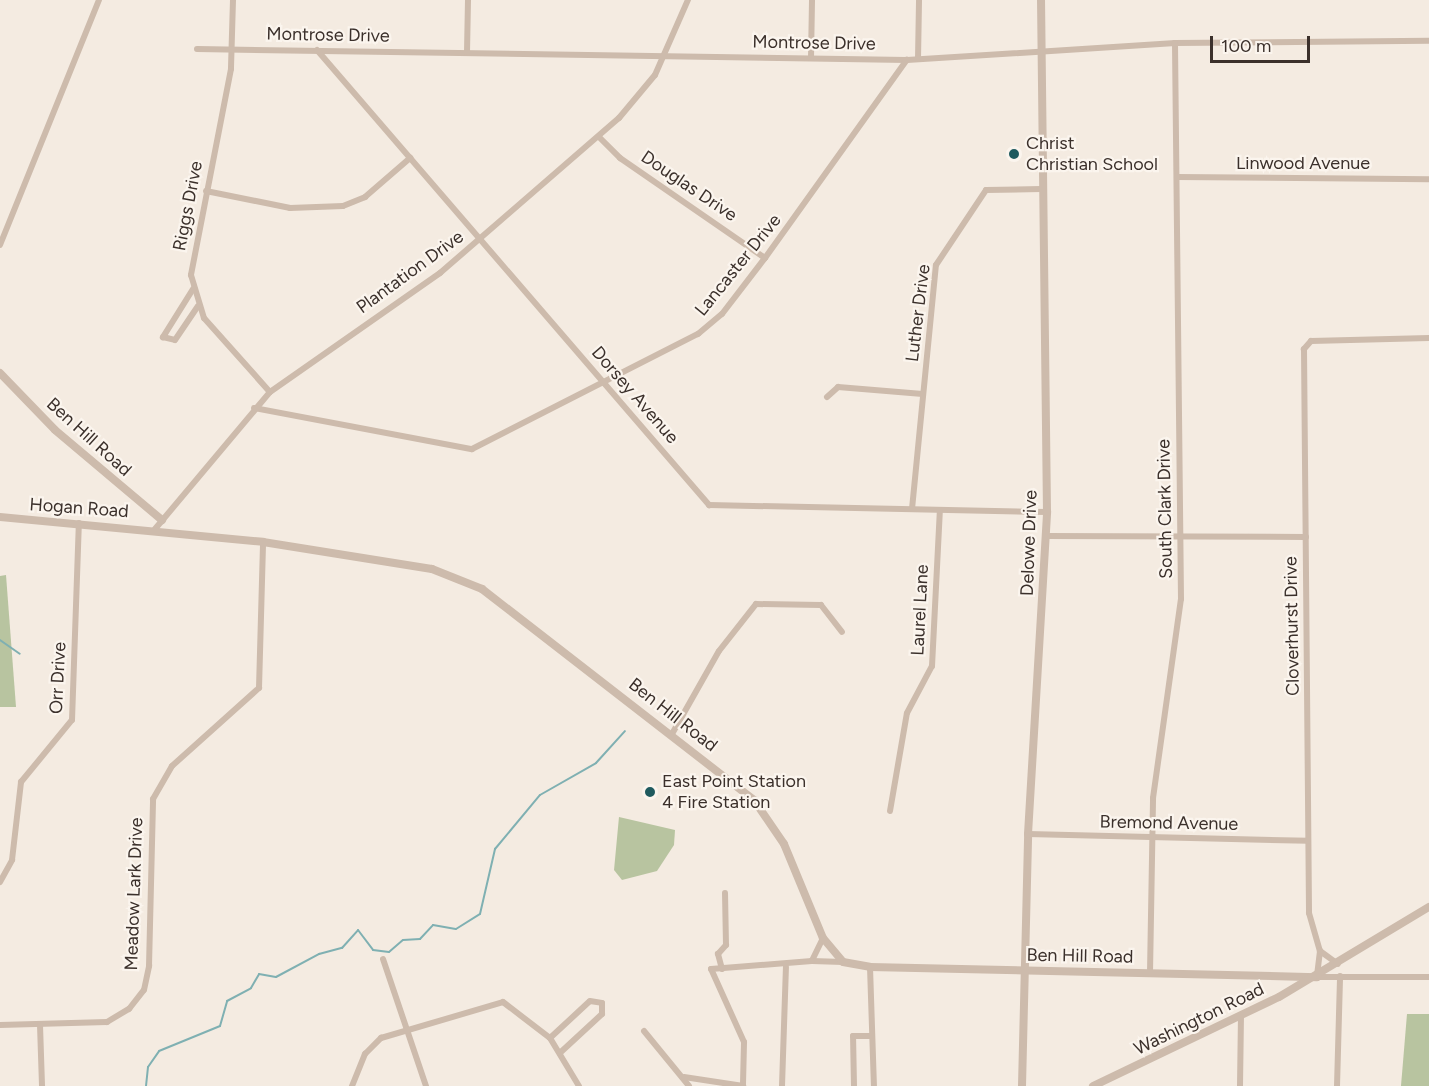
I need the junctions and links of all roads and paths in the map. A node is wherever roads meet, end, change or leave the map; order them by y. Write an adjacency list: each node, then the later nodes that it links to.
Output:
1 (99, 0): 26 (street)
2 (233, 0): 11 (street, Riggs Drive)
3 (468, 0): 13 (street)
4 (688, 0): 15 (street, Plantation Drive)
5 (812, 0): 16 (street)
6 (919, 0): 17 (street)
7 (1041, 0): 14 (street, Delowe Drive)
8 (1429, 42): 9 (street, Montrose Drive)
9 (1175, 43): 14 (street, Montrose Drive); 21 (street, South Clark Drive)
10 (197, 49): 11 (street, Montrose Drive)
11 (232, 49): 12 (street, Montrose Drive); 24 (street, Riggs Drive)
12 (317, 50): 13 (street, Montrose Drive); 20 (street, Dorsey Avenue)
13 (467, 52): 15 (street, Montrose Drive)
14 (1040, 52): 17 (street, Montrose Drive); 23 (street, Delowe Drive)
15 (666, 56): 16 (street, Montrose Drive); 19 (street, Plantation Drive)
16 (812, 58): 18 (street, Montrose Drive)
17 (918, 59): 18 (street, Montrose Drive)
18 (907, 60): 27 (street, Lancaster Drive)
19 (599, 136): 25 (street, Plantation Drive); 27 (street, Douglas Drive)
20 (410, 158): 24 (street); 25 (street, Dorsey Avenue)
21 (1177, 177): 22 (street, Linwood Avenue); 46 (street, South Clark Drive)
22 (1429, 179)
23 (1041, 189): 34 (street, Luther Drive); 39 (street, Delowe Drive)
24 (206, 191): 28 (street, Riggs Drive)
25 (480, 239): 32 (street, Dorsey Avenue); 33 (street, Plantation Drive)
26 (0, 245)
27 (765, 258): 32 (street, Lancaster Drive)
28 (193, 289): 29 (street, Riggs Drive); 29 (street)
29 (198, 306): 33 (street, Riggs Drive)
30 (1429, 338): 45 (street, Cloverhurst Drive)
31 (0, 373): 41 (street, Ben Hill Road)
32 (604, 383): 36 (street, Lancaster Drive); 37 (street, Dorsey Avenue)
33 (270, 392): 36 (street, Plantation Drive)
34 (923, 394): 35 (street); 37 (street, Luther Drive)
35 (827, 398)
36 (254, 408): 41 (street, Plantation Drive)
37 (912, 509): 38 (street, Dorsey Avenue)
38 (940, 510): 39 (street, Dorsey Avenue); 50 (street, Laurel Lane)
39 (1047, 512): 44 (street, Delowe Drive)
40 (0, 518): 42 (street, Hogan Road)
41 (162, 520): 43 (street, Plantation Drive)
42 (79, 523): 43 (street, Hogan Road); 54 (street, Orr Drive)
43 (155, 529): 47 (street, Ben Hill Road)
44 (1046, 536): 46 (street); 51 (street, Delowe Drive)
45 (1306, 537): 46 (street); 53 (street, Cloverhurst Drive)
46 (1181, 538): 52 (street, South Clark Drive)
47 (263, 542): 49 (street, Ben Hill Road); 73 (street, Meadow Lark Drive)
48 (842, 632): 49 (street)
49 (672, 734): 57 (street, Ben Hill Road)
50 (890, 812)
51 (1029, 834): 52 (street, Bremond Avenue); 66 (street, Delowe Drive)
52 (1153, 837): 53 (street, Bremond Avenue); 67 (street, South Clark Drive)
53 (1308, 841): 58 (street, Cloverhurst Drive)
54 (0, 882)
55 (725, 893): 65 (street)
56 (1429, 907): 62 (street, Washington Road)
57 (823, 938): 60 (street); 61 (street, Ben Hill Road)
58 (1320, 951): 62 (street); 68 (street, Cloverhurst Drive)
59 (383, 958): 75 (street)
60 (812, 961): 61 (street); 63 (street)
61 (843, 962): 64 (street, Ben Hill Road)
62 (1338, 964): 68 (street, Washington Road)
63 (786, 967): 65 (street); 86 (street)
64 (870, 967): 66 (street, Ben Hill Road); 76 (street)
65 (722, 969): 80 (street)
66 (1025, 970): 67 (street, Ben Hill Road); 89 (street, Delowe Drive)
67 (1150, 973): 68 (street, Ben Hill Road)
68 (1317, 976): 69 (street); 71 (street, Washington Road)
69 (1340, 976): 70 (street); 92 (street)
70 (1429, 976)
71 (1241, 1016): 90 (street, Washington Road); 91 (street)
72 (0, 1025): 73 (street, Meadow Lark Drive)
73 (40, 1026): 81 (street)
74 (644, 1031): 79 (street)
75 (408, 1032): 77 (street); 82 (street); 83 (street)
76 (872, 1036): 87 (street); 88 (street)
77 (550, 1038): 78 (street); 78 (street)
78 (561, 1052): 84 (street)
79 (684, 1077): 80 (street); 85 (street)
80 (743, 1085)
81 (42, 1086)
82 (352, 1086)
83 (426, 1086)
84 (579, 1086)
85 (689, 1086)
86 (782, 1086)
87 (854, 1086)
88 (874, 1086)
89 (1022, 1086)
90 (1093, 1086)
91 (1240, 1086)
92 (1337, 1086)

